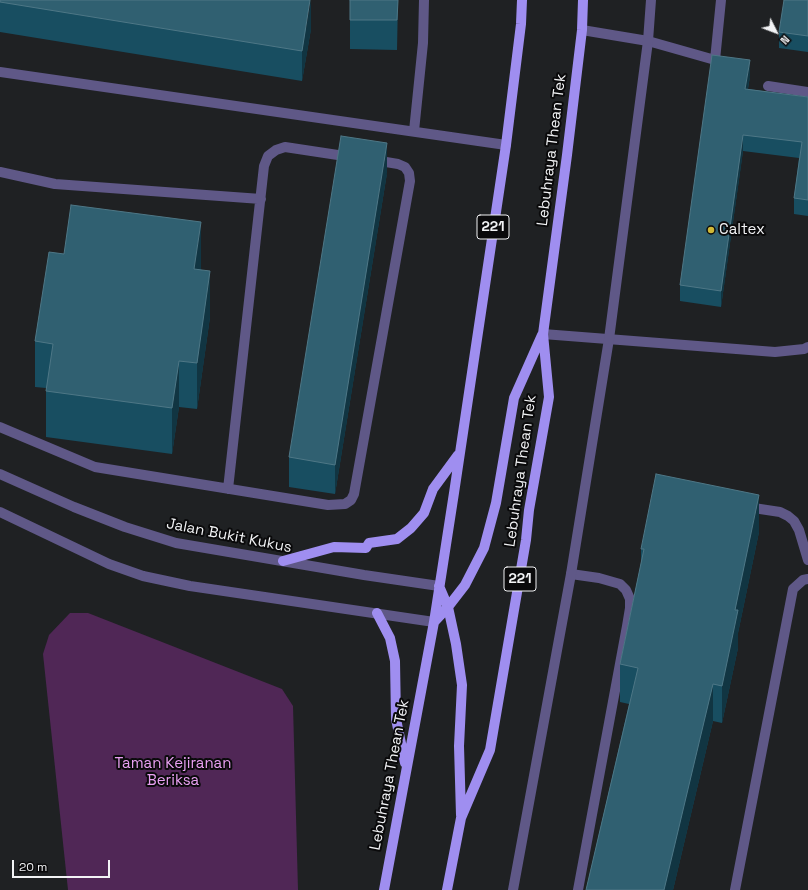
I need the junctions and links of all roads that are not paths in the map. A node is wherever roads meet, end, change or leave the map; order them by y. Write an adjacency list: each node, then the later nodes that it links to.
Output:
1 (424, 0): 11 (street)
2 (522, 0): 12 (main road, Lebuhraya Thean Tek / 221)
3 (583, 0): 6 (main road, Lebuhraya Thean Tek / 221)
4 (651, 0): 7 (street)
5 (721, 0): 7 (street)
6 (582, 30): 7 (street); 15 (main road, Lebuhraya Thean Tek / 221)
7 (648, 41): 16 (street)
8 (0, 72): 11 (street)
9 (768, 86): 10 (street)
10 (808, 92)
11 (414, 131): 12 (street)
12 (506, 145): 19 (main road, Lebuhraya Thean Tek / 221)
13 (0, 172): 14 (street)
14 (261, 199): 21 (street); 21 (street)
15 (543, 334): 16 (street); 29 (main road, 221); 33 (main road, Lebuhraya Thean Tek / 221)
16 (609, 339): 17 (street); 26 (street)
17 (808, 347)
18 (0, 427): 21 (street)
19 (460, 454): 25 (main road); 28 (main road, Lebuhraya Thean Tek / 221)
20 (0, 474): 25 (street, Jalan Bukit Kukus)
21 (228, 489)
22 (738, 505): 24 (street)
23 (0, 512): 30 (street)
24 (808, 560)
25 (283, 561): 28 (street, Jalan Bukit Kukus)
26 (571, 574): 36 (street); 37 (street)
27 (808, 579): 38 (street)
28 (439, 586): 29 (main road); 31 (main road, Lebuhraya Thean Tek)
29 (448, 607): 31 (main road); 33 (main road, 221)
30 (377, 613): 31 (street); 32 (main road)
31 (434, 622): 32 (main road, Lebuhraya Thean Tek)
32 (407, 769): 34 (main road, Lebuhraya Thean Tek)
33 (461, 818): 35 (main road, Lebuhraya Thean Tek / 221)
34 (384, 890)
35 (447, 890)
36 (513, 890)
37 (578, 890)
38 (735, 890)

